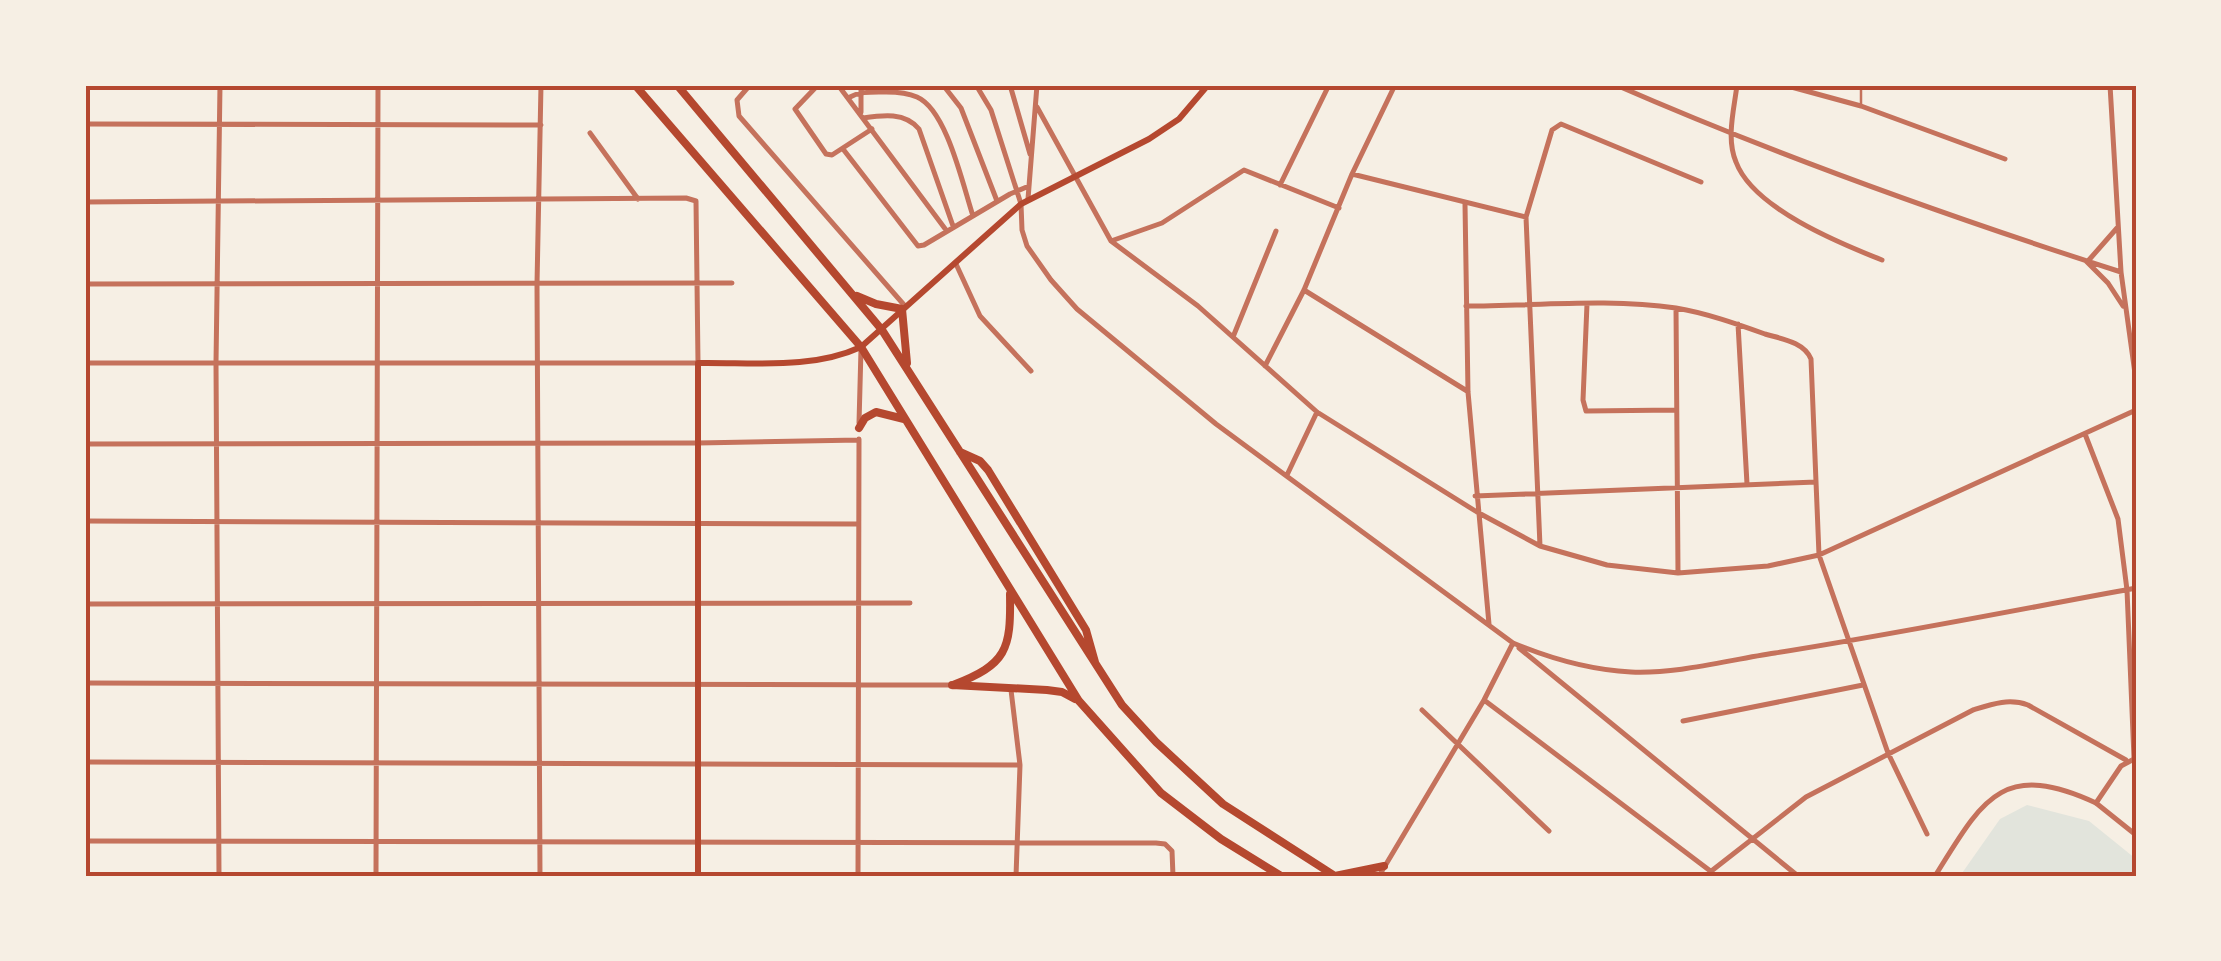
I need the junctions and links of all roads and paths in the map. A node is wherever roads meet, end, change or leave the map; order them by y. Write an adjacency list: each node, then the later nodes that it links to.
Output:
1 (220, 85): 26 (street)
2 (378, 85): 28 (street)
3 (540, 85): 29 (street)
4 (635, 85): 78 (highway)
5 (677, 85): 68 (highway)
6 (750, 85): 72 (street)
7 (818, 85): 33 (street)
8 (838, 85): 22 (street)
9 (943, 85): 44 (street)
10 (976, 85): 41 (street)
11 (1010, 85): 34 (street)
12 (1037, 85): 24 (street)
13 (1211, 85): 37 (main road)
14 (1330, 85): 39 (street)
15 (1395, 85): 36 (street)
16 (1616, 85): 32 (street)
17 (1737, 85): 32 (street)
18 (1784, 85): 23 (street)
19 (1860, 85): 23 (lane)
20 (2110, 85): 53 (street)
21 (861, 89): 22 (street); 25 (street); 51 (street)
22 (848, 98): 25 (street)
23 (1861, 106): 35 (street)
24 (1037, 107): 34 (street); 37 (street)
25 (862, 117): 30 (street); 54 (street)
26 (220, 123): 27 (street); 28 (street); 43 (street)
27 (85, 124)
28 (378, 124): 29 (street); 47 (street)
29 (541, 125): 48 (street)
30 (872, 130): 33 (street); 54 (street)
31 (590, 133): 42 (street)
32 (1730, 135): 57 (street); 58 (street)
33 (843, 149): 54 (street)
34 (1031, 157): 40 (street)
35 (2005, 159)
36 (1352, 174): 49 (street); 50 (street)
37 (1076, 178): 45 (main road); 56 (street)
38 (1700, 182): 52 (street)
39 (1280, 184): 50 (street); 56 (street)
40 (1029, 186): 41 (street); 45 (street)
41 (1017, 190): 44 (street); 45 (street)
42 (638, 199): 48 (street); 66 (street)
43 (219, 200): 46 (street); 47 (street); 61 (street)
44 (998, 201): 51 (street)
45 (1025, 201): 59 (main road); 102 (street)
46 (85, 202)
47 (379, 202): 48 (street); 64 (street)
48 (538, 202): 65 (street)
49 (1465, 204): 52 (street); 70 (street)
50 (1339, 208): 67 (street)
51 (973, 216): 54 (street)
52 (1526, 216): 71 (street)
53 (2119, 225): 58 (street); 60 (street)
54 (950, 228)
55 (1276, 230): 77 (street)
56 (1111, 241): 77 (street)
57 (1882, 260)
58 (2086, 260): 60 (street); 74 (street)
59 (956, 264): 72 (main road); 86 (street)
60 (2122, 272): 74 (street)
61 (217, 282): 63 (street); 64 (street); 79 (street)
62 (732, 283): 66 (street)
63 (85, 284)
64 (378, 284): 65 (street); 82 (street)
65 (538, 284): 66 (street); 83 (street)
66 (698, 284): 80 (street)
67 (1304, 290): 84 (street); 88 (street)
68 (853, 294): 72 (highway); 76 (highway)
69 (1587, 304): 71 (street); 73 (street); 89 (street)
70 (1466, 306): 71 (street); 88 (street)
71 (1530, 306): 106 (street)
72 (903, 308): 76 (main road); 85 (highway)
73 (1676, 308): 75 (street); 89 (street)
74 (2125, 310): 87 (street)
75 (1738, 324): 103 (street); 104 (street)
76 (882, 330): 78 (main road); 85 (highway)
77 (1232, 337): 84 (street)
78 (861, 347): 80 (main road); 92 (highway); 93 (street)
79 (216, 363): 81 (street); 82 (street); 96 (street)
80 (698, 363): 83 (street); 100 (main road)
81 (85, 364)
82 (378, 364): 83 (street); 97 (street)
83 (538, 364): 98 (street)
84 (1266, 366): 91 (street)
85 (908, 369): 101 (highway)
86 (1031, 371)
87 (2136, 380)
88 (1468, 392): 107 (street)
89 (1676, 410): 105 (street)
90 (2136, 410): 94 (street)
91 (1317, 412): 102 (street); 108 (street)
92 (904, 419): 93 (highway); 119 (highway)
93 (859, 428): 95 (street)
94 (2085, 434): 116 (street); 120 (street)
95 (859, 440): 100 (street); 114 (street)
96 (218, 441): 97 (street); 99 (street); 110 (street)
97 (378, 442): 98 (street); 111 (street)
98 (538, 443): 100 (street); 112 (street)
99 (85, 444)
100 (698, 444): 113 (main road)
101 (960, 452): 131 (highway); 131 (highway)
102 (1288, 474): 128 (street)
103 (1816, 482): 104 (street); 116 (street)
104 (1747, 484): 105 (street)
105 (1678, 486): 106 (street); 117 (street)
106 (1536, 494): 107 (street); 115 (street)
107 (1475, 496): 108 (street)
108 (1477, 512): 115 (street); 128 (street)
109 (85, 521): 110 (street)
110 (218, 522): 111 (street); 126 (street)
111 (378, 524): 112 (street); 127 (street)
112 (538, 524): 113 (street); 121 (street)
113 (698, 524): 114 (street); 122 (main road)
114 (858, 524): 123 (street)
115 (1540, 546): 117 (street)
116 (1819, 555): 117 (street); 129 (street)
117 (1678, 573)
118 (2136, 588): 120 (street)
119 (1010, 590): 138 (highway); 142 (highway)
120 (2127, 590): 129 (street); 147 (street)
121 (538, 603): 122 (street); 127 (street); 137 (street)
122 (698, 603): 123 (street); 135 (main road)
123 (857, 603): 124 (street); 136 (street)
124 (910, 603)
125 (85, 604): 126 (street)
126 (219, 605): 127 (street); 132 (street)
127 (378, 605): 134 (street)
128 (1490, 624): 130 (street)
129 (1847, 642): 130 (street); 139 (street)
130 (1512, 643): 141 (street); 160 (street)
131 (1098, 671): 178 (highway)
132 (219, 682): 133 (street); 134 (street); 150 (street)
133 (85, 683)
134 (378, 683): 137 (street); 153 (street)
135 (698, 683): 136 (street); 137 (street); 151 (main road)
136 (856, 683): 138 (street); 152 (street)
137 (540, 684): 154 (street)
138 (952, 685): 140 (highway)
139 (1862, 685): 144 (street); 146 (street)
140 (1011, 688): 142 (highway); 155 (street)
141 (1484, 700): 145 (street); 169 (street)
142 (1079, 701): 177 (highway)
143 (1422, 710): 145 (street)
144 (1684, 721)
145 (1458, 743): 157 (street); 168 (street)
146 (1888, 753): 148 (street); 158 (street); 160 (street)
147 (2135, 758): 148 (street)
148 (2126, 760): 156 (street)
149 (85, 762): 150 (street)
150 (219, 763): 153 (street); 162 (street)
151 (698, 763): 152 (street); 154 (street); 165 (main road)
152 (857, 763): 155 (street); 166 (street)
153 (378, 764): 154 (street); 163 (street)
154 (540, 764): 164 (street)
155 (1020, 765): 167 (street)
156 (2096, 803): 159 (street); 181 (street)
157 (1549, 831)
158 (1927, 834)
159 (2136, 835)
160 (1752, 839): 169 (street); 180 (street)
161 (85, 841): 162 (street)
162 (218, 841): 163 (street); 170 (street)
163 (376, 842): 164 (street); 171 (street)
164 (540, 842): 165 (street); 172 (street)
165 (697, 842): 166 (street); 173 (main road)
166 (858, 842): 167 (street); 174 (street)
167 (1016, 843): 175 (street); 176 (street)
168 (1384, 866): 178 (highway); 179 (street)
169 (1711, 874)
170 (219, 876)
171 (376, 876)
172 (540, 876)
173 (698, 876)
174 (858, 876)
175 (1016, 876)
176 (1173, 876)
177 (1282, 876)
178 (1335, 876)
179 (1378, 876)
180 (1798, 876)
181 (1934, 876)

